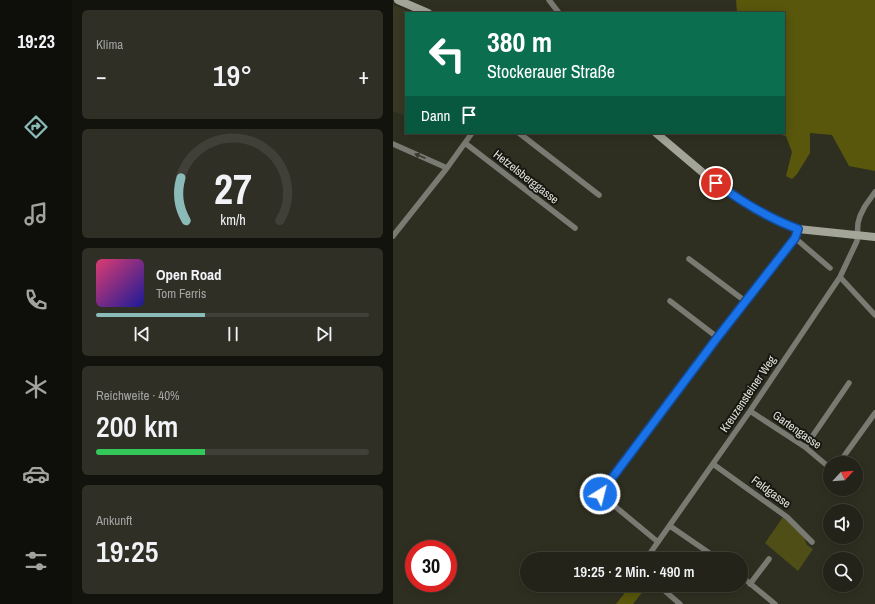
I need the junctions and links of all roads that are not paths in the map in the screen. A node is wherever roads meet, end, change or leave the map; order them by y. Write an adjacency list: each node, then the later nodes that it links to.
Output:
1 (398, 0): 3 (street)
2 (549, 0): 4 (street)
3 (426, 12)
4 (558, 12)
5 (471, 134): 8 (street)
6 (520, 134): 12 (street)
7 (657, 134): 14 (street)
8 (465, 143): 10 (street); 13 (street, Hetzelsberggasse)
9 (393, 144): 10 (street, one-way to 9)
10 (447, 168): 16 (street)
11 (875, 192): 15 (street, Kreuzensteiner Weg)
12 (599, 195)
13 (575, 228)
14 (798, 229): 15 (street); 18 (street)
15 (857, 235): 17 (street); 21 (street, Kreuzensteiner Weg)
16 (393, 236)
17 (875, 236)
18 (795, 238): 20 (street); 23 (street)
19 (689, 259): 23 (street)
20 (829, 268)
21 (840, 277): 24 (street); 27 (street, Kreuzensteiner Weg)
22 (670, 301): 25 (street)
23 (745, 301): 25 (street)
24 (875, 314)
25 (717, 338): 34 (street)
26 (849, 383): 29 (street)
27 (750, 412): 29 (street, Gartengasse); 32 (street, Kreuzensteiner Weg)
28 (875, 413): 30 (street)
29 (805, 447): 31 (street, Gartengasse)
30 (844, 456)
31 (823, 462)
32 (713, 464): 33 (street, Kreuzensteiner Weg); 35 (street, Feldgasse)
33 (670, 526): 34 (street, Kreuzensteiner Weg); 37 (street)
34 (658, 542): 36 (street, Kreuzensteiner Weg)
35 (812, 542)
36 (651, 552)
37 (707, 552)
38 (769, 559): 39 (street)
39 (750, 584): 42 (street)
40 (666, 592): 41 (street)
41 (681, 604)
42 (775, 604)

